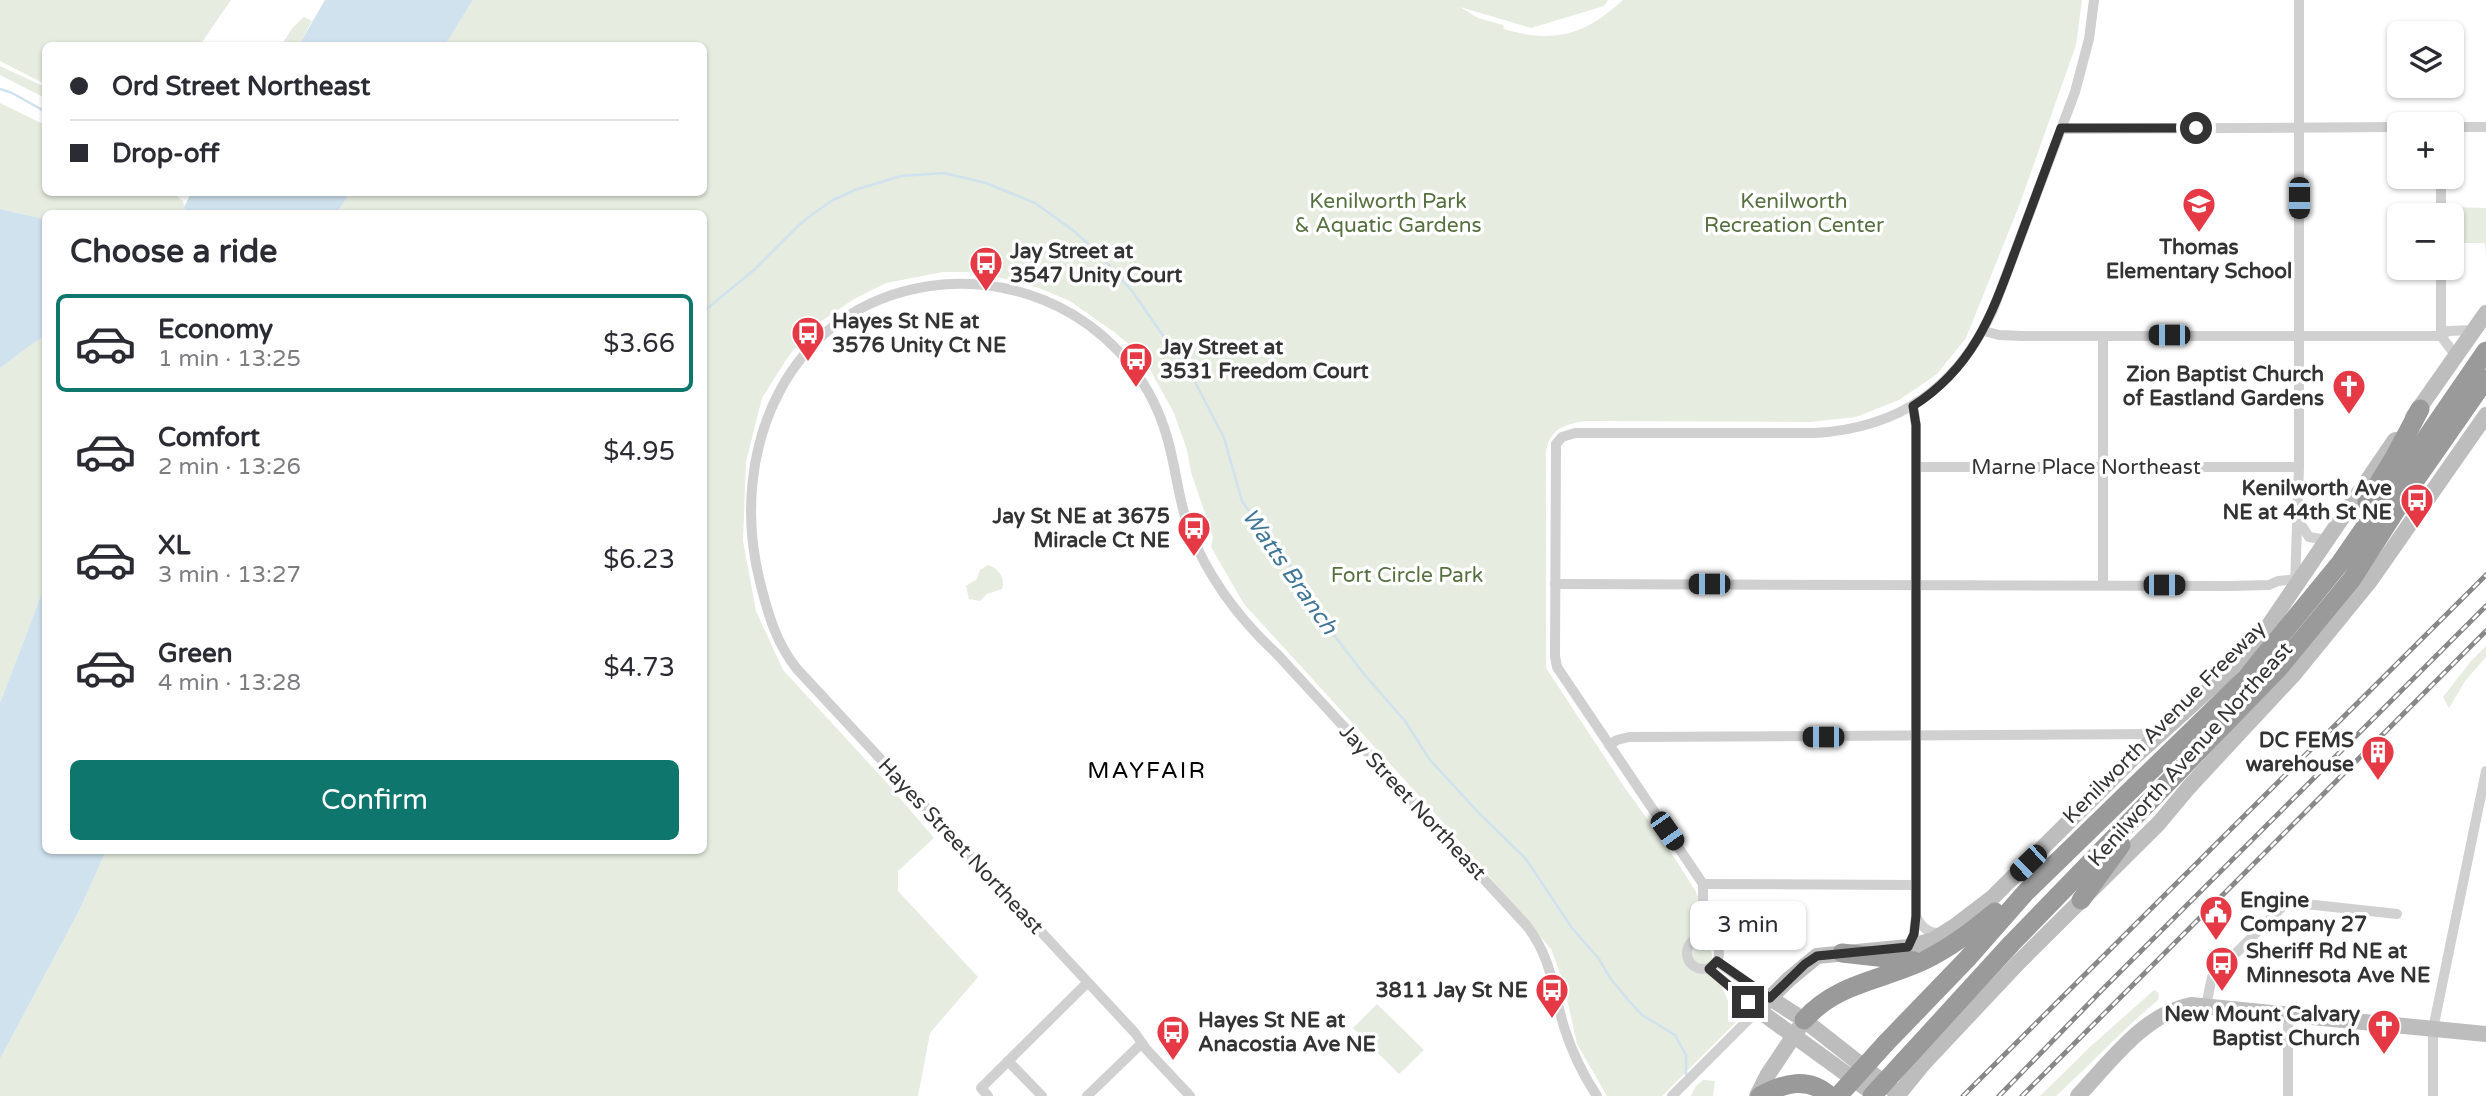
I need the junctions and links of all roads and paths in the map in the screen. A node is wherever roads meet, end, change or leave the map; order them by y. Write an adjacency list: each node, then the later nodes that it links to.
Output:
1 (2094, 0): 7 (street)
2 (2299, 0): 3 (street)
3 (2299, 127): 4 (street); 7 (street); 12 (street)
4 (2387, 127)
5 (2464, 127): 6 (street)
6 (2486, 127)
7 (2061, 128): 11 (street)
8 (2441, 280): 13 (street)
9 (2486, 313): 10 (main road, Kenilworth Avenue Northeast)
10 (2474, 330): 13 (street); 16 (main road, Kenilworth Avenue Northeast)
11 (1984, 331): 14 (street); 19 (street)
12 (2298, 335): 13 (street); 14 (street); 25 (street)
13 (2441, 335): 16 (street)
14 (2103, 336): 24 (street)
15 (2486, 351): 30 (highway, Kenilworth Avenue Freeway)
16 (2456, 356): 20 (main road, Kenilworth Avenue Northeast)
17 (2486, 379): 22 (highway, Kenilworth Avenue Freeway)
18 (2486, 393): 22 (highway)
19 (1913, 406): 23 (street); 29 (street)
20 (2420, 409): 27 (main road, Kenilworth Avenue Northeast); 30 (highway)
21 (2486, 415): 45 (main road, Kenilworth Avenue Northeast)
22 (2445, 439): 41 (highway, Kenilworth Avenue Freeway)
23 (1916, 467): 24 (street, Marne Place Northeast); 31 (street)
24 (2103, 467): 25 (street, Marne Place Northeast); 32 (street)
25 (2299, 467): 26 (street)
26 (2298, 520): 27 (street); 34 (street)
27 (2327, 540): 34 (main road, Kenilworth Avenue Northeast)
28 (760, 579): 56 (street, Hayes Street Northeast); 72 (street, Jay Street Northeast)
29 (1555, 584): 31 (street); 38 (street)
30 (2323, 584): 44 (highway, Kenilworth Avenue Freeway)
31 (1916, 585): 32 (street); 37 (street)
32 (2103, 585): 33 (street)
33 (2269, 585): 34 (street); 34 (street)
34 (2294, 586): 35 (main road, Kenilworth Avenue Northeast)
35 (2159, 734): 36 (street); 39 (main road, Kenilworth Avenue Northeast)
36 (2120, 736): 37 (street); 39 (street)
37 (1916, 737): 38 (street); 43 (street)
38 (1609, 746): 42 (street)
39 (2132, 759): 49 (main road, Kenilworth Avenue Northeast)
40 (2486, 771): 62 (street)
41 (2148, 803): 45 (highway); 76 (highway, Kenilworth Avenue Freeway, bridge)
42 (1703, 884): 43 (street); 46 (street)
43 (1916, 885): 48 (street)
44 (2025, 892): 54 (highway); 75 (highway, Kenilworth Avenue Freeway, bridge)
45 (2081, 900): 68 (main road, Kenilworth Avenue Northeast)
46 (1703, 903): 50 (street); 51 (street)
47 (2397, 914): 58 (street)
48 (1916, 916): 49 (street); 52 (street)
49 (1946, 933): 52 (main road, Kenilworth Avenue Northeast)
50 (1695, 939): 51 (street); 55 (street)
51 (1710, 939): 55 (street)
52 (1908, 947): 53 (main road, Kenilworth Avenue Northeast)
53 (1842, 953): 54 (highway); 57 (main road, Kenilworth Avenue Northeast)
54 (1922, 961): 61 (highway)
55 (1713, 965): 57 (street); 59 (street)
56 (1087, 983): 64 (street, Hayes Street Northeast); 65 (street)
57 (1770, 998): 59 (main road, Kenilworth Avenue Northeast); 61 (main road)
58 (2206, 1006): 60 (main road); 77 (main road)
59 (1758, 1010): 61 (main road); 67 (street)
60 (2288, 1014): 62 (main road); 78 (street)
61 (1799, 1028): 68 (main road); 73 (main road); 76 (main road)
62 (2433, 1029): 63 (main road); 79 (street)
63 (2486, 1034)
64 (1142, 1043): 70 (street); 71 (street, Hayes Street Northeast)
65 (1008, 1061): 66 (street); 69 (street)
66 (984, 1092)
67 (1675, 1093)
68 (1900, 1095)
69 (1042, 1096)
70 (1087, 1096)
71 (1190, 1096)
72 (1597, 1096)
73 (1759, 1096): 74 (highway)
74 (1830, 1096)
75 (1838, 1096)
76 (1875, 1096)
77 (2078, 1096)
78 (2288, 1096)
79 (2433, 1096)

